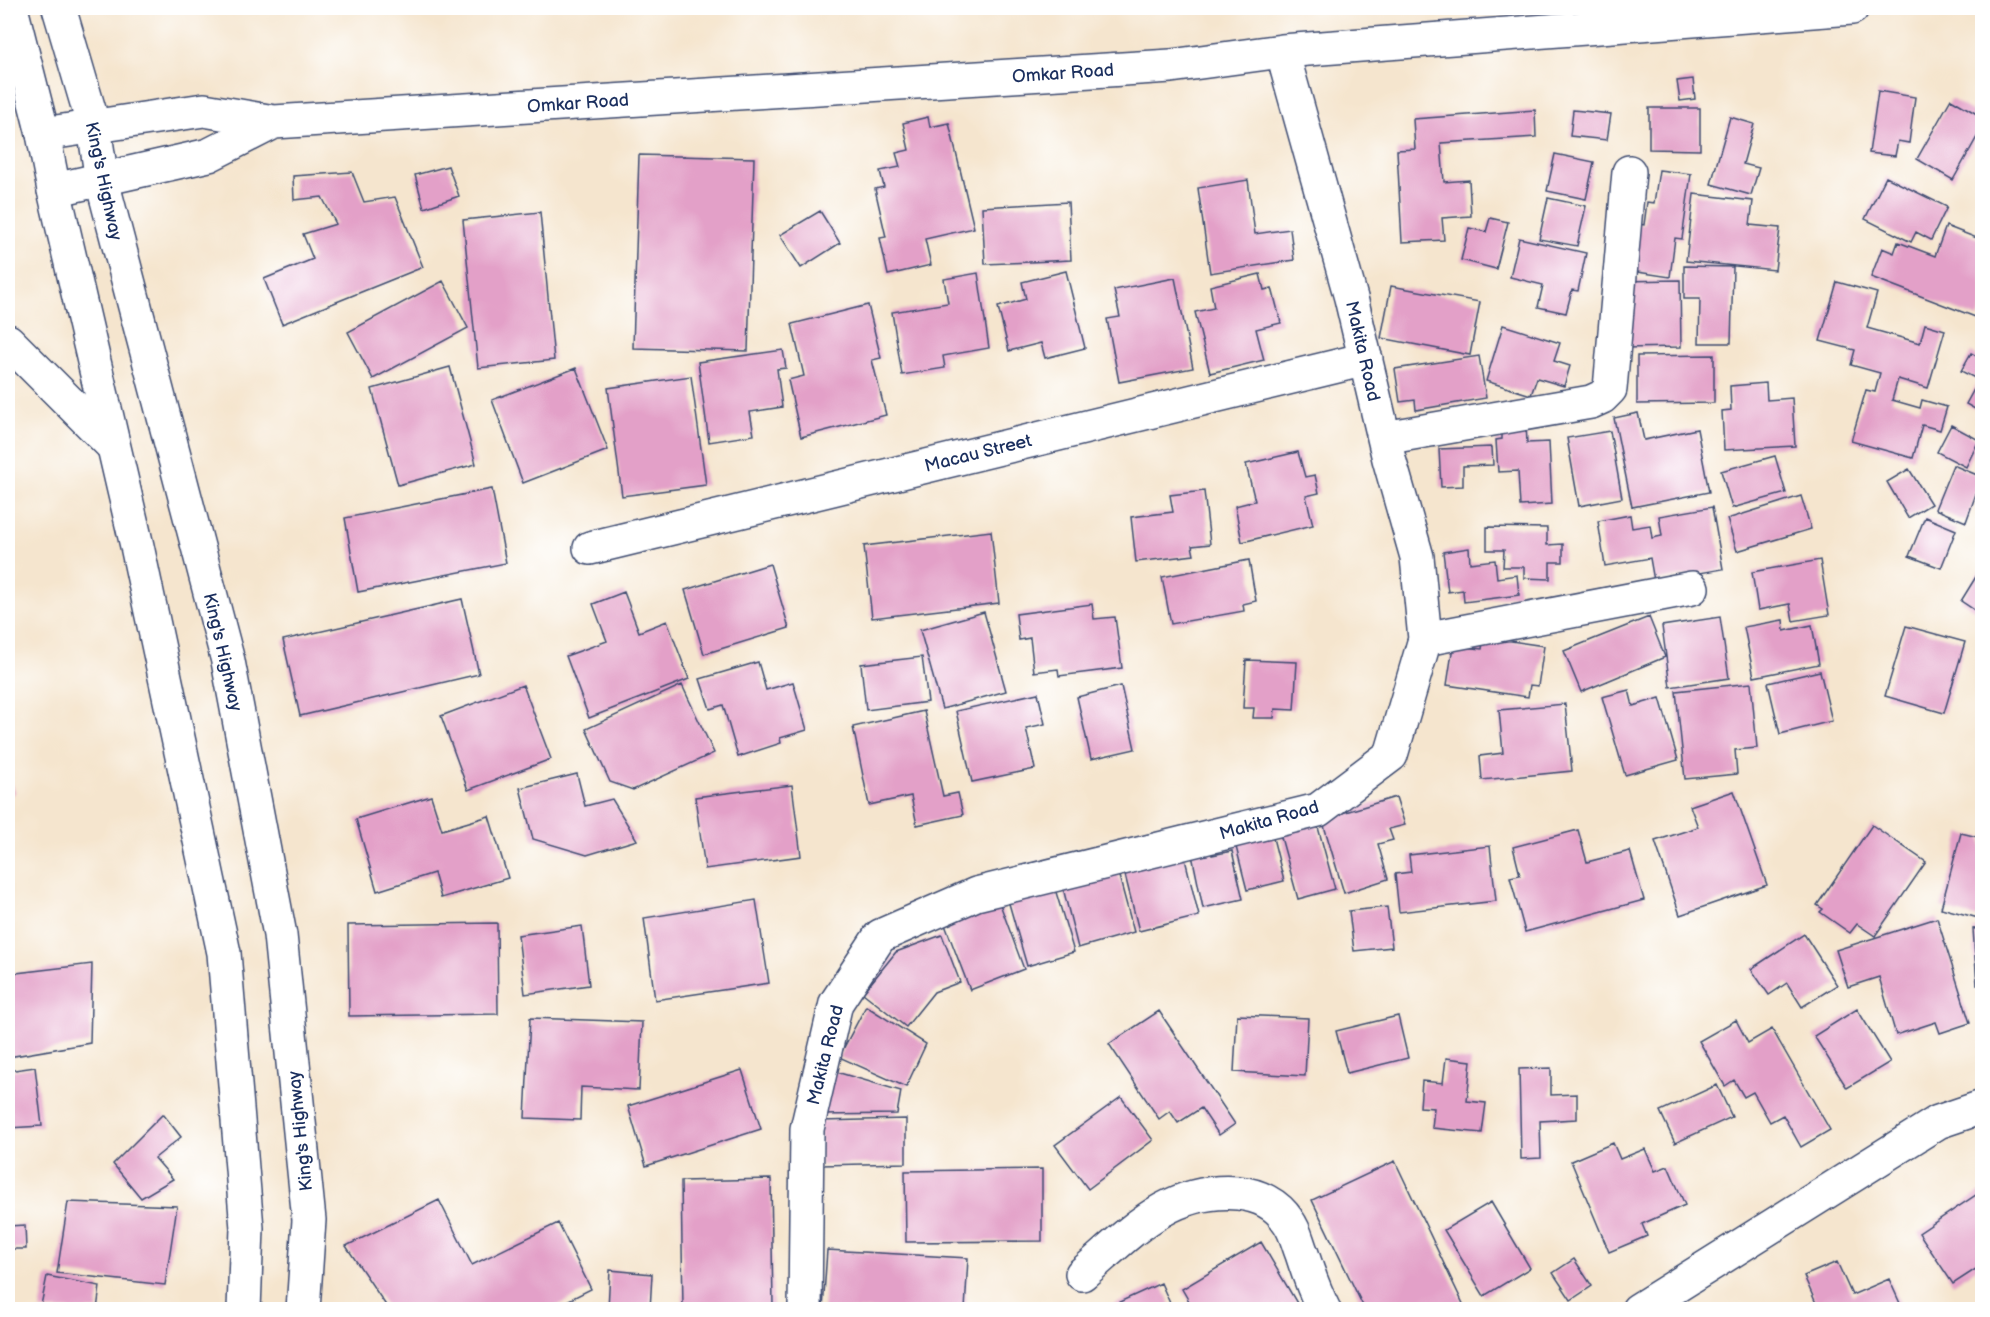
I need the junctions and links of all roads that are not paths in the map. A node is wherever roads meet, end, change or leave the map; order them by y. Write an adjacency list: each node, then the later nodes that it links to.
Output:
1 (11, 8): 7 (main road)
2 (59, 8): 6 (main road, King's Highway)
3 (1851, 8): 4 (main road, Omkar Road)
4 (1282, 51): 5 (main road, Omkar Road); 12 (main road, Makita Road)
5 (274, 122): 6 (main road, Omkar Road); 9 (main road, Omkar Road)
6 (94, 127): 7 (main road, Omkar Road); 9 (main road, King's Highway)
7 (43, 134): 10 (main road)
8 (1629, 172): 13 (main road)
9 (102, 181): 10 (main road, Omkar Road); 21 (main road, King's Highway)
10 (54, 190): 14 (main road)
11 (8, 341): 14 (main road)
12 (1366, 359): 13 (main road, Makita Road); 15 (main road, Macau Street)
13 (1384, 438): 17 (main road, Makita Road)
14 (112, 445): 20 (main road)
15 (590, 548)
16 (1692, 588): 17 (main road)
17 (1425, 639): 22 (main road, Makita Road)
18 (1983, 1107): 24 (main road)
19 (1082, 1274): 23 (main road)
20 (244, 1310)
21 (303, 1310)
22 (804, 1310)
23 (1324, 1310)
24 (1638, 1310)

